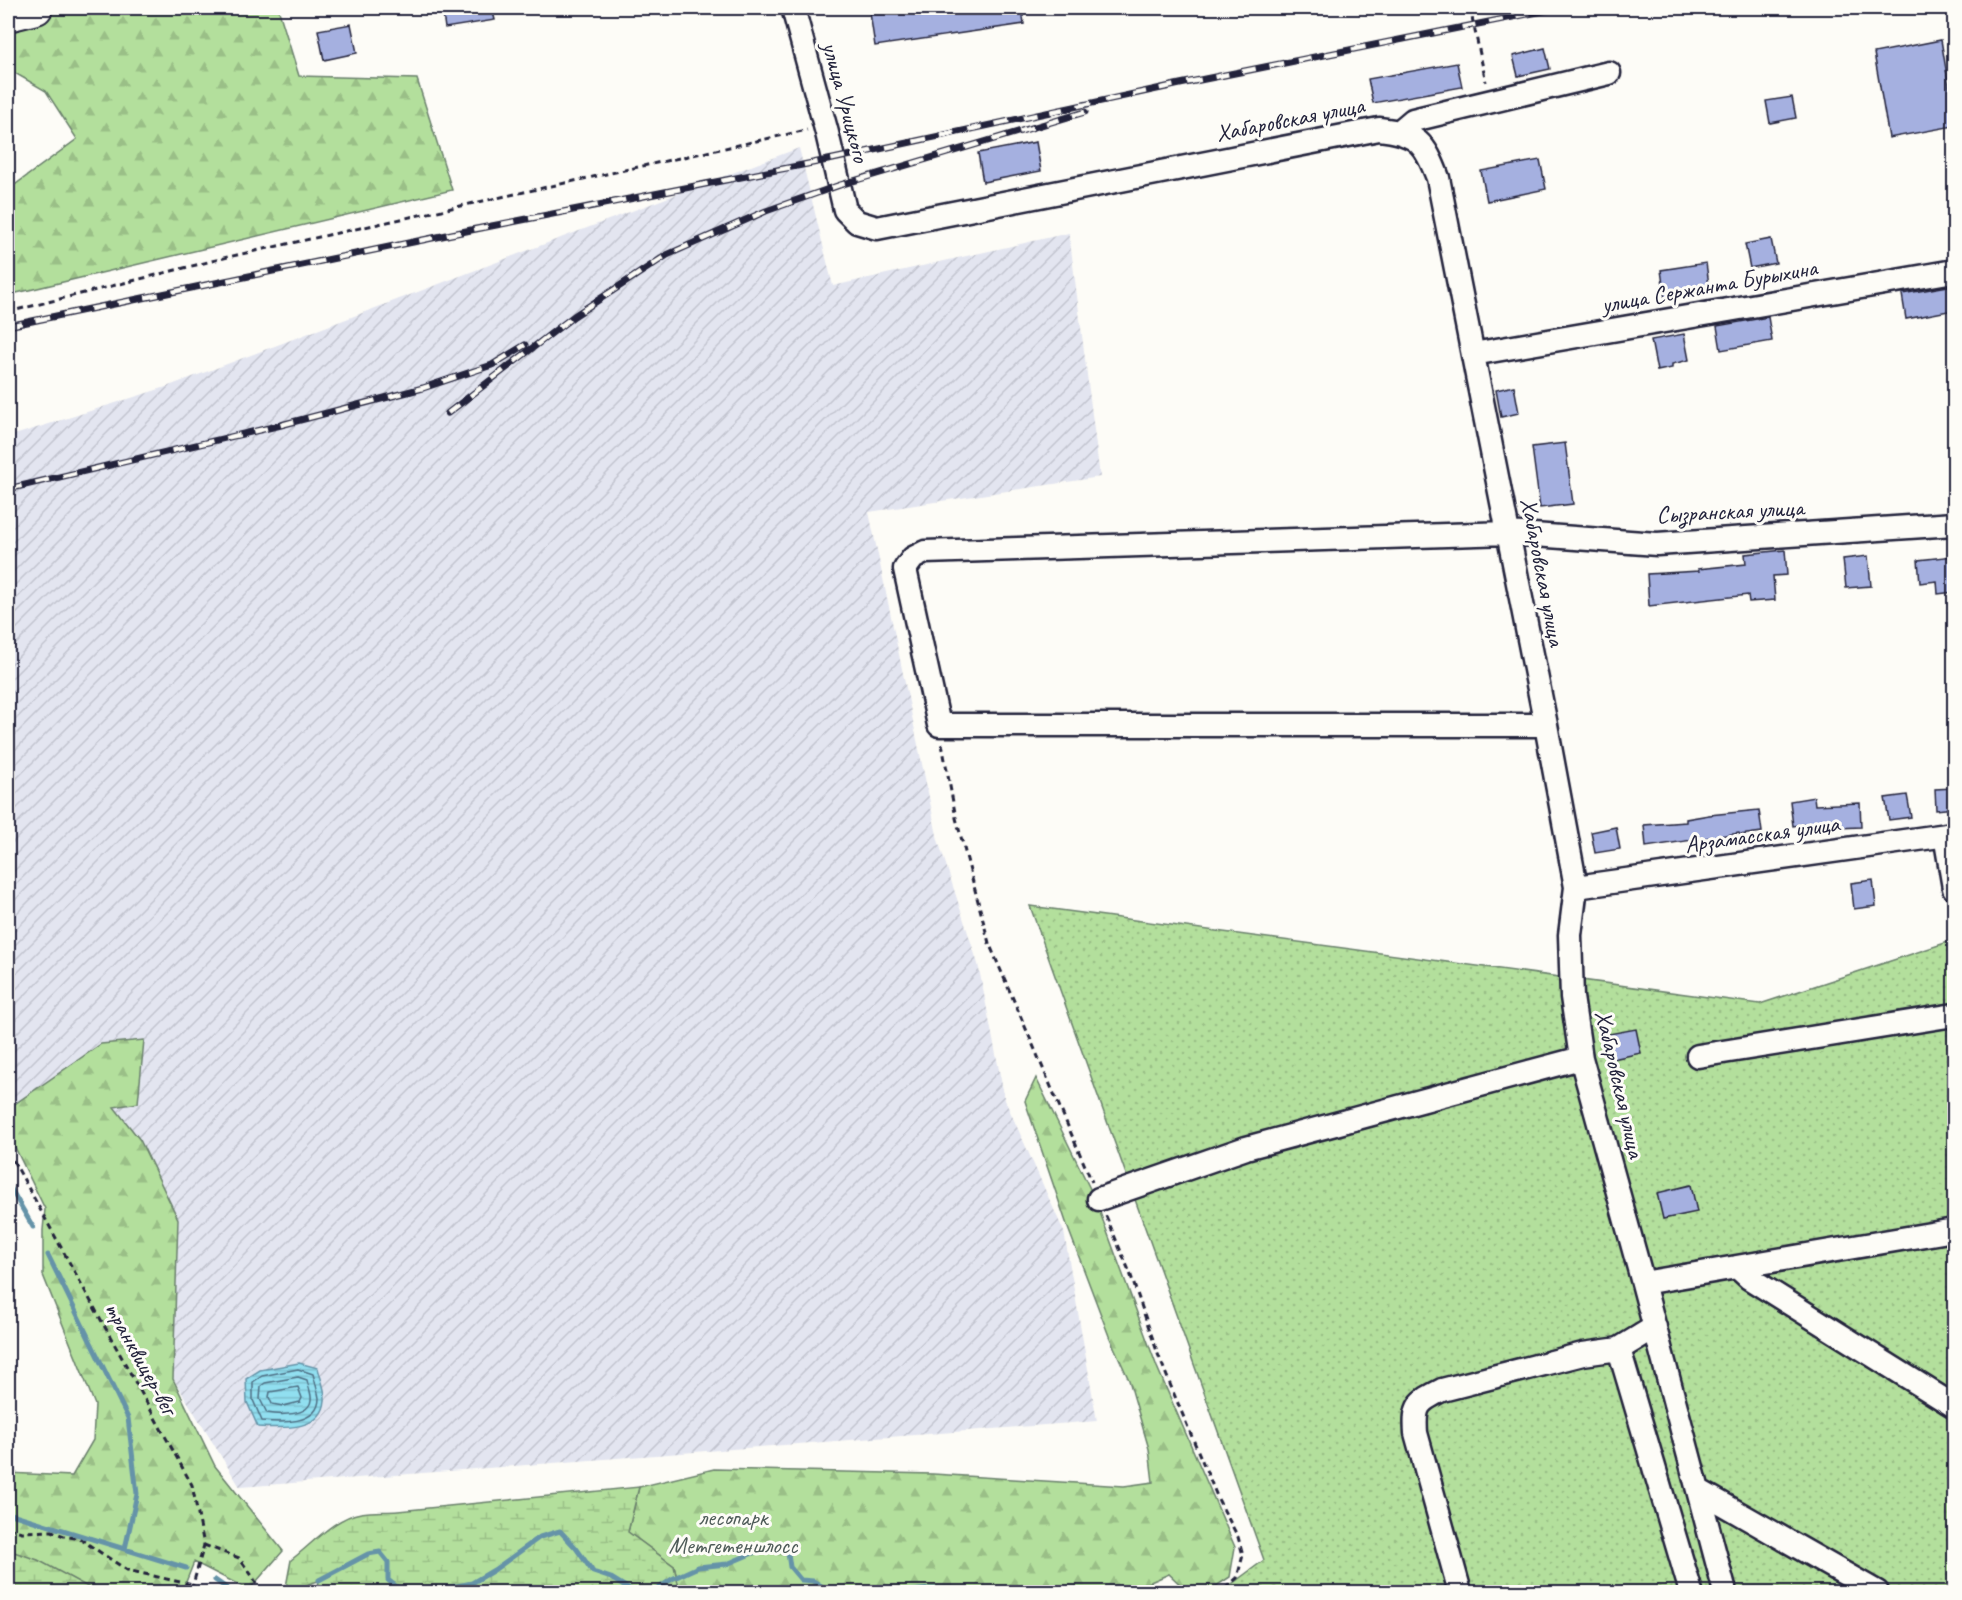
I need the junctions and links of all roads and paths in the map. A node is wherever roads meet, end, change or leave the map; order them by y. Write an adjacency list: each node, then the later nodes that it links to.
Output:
1 (36, 8): 4 (street)
2 (793, 8): 7 (street, улица Урицкого)
3 (1470, 8): 6 (path)
4 (8, 15)
5 (1609, 74): 6 (street)
6 (1489, 102): 8 (street)
7 (825, 126): 9 (street, улица Урицкого); 11 (path)
8 (1400, 131): 9 (street, Хабаровская улица); 12 (street, Хабаровская улица)
9 (845, 210)
10 (1954, 271): 12 (street, улица Сержанта Бурыхина)
11 (8, 312)
12 (1473, 354): 14 (street, Хабаровская улица)
13 (1954, 524): 14 (street, Сызранская улица)
14 (1508, 533): 15 (street, Сызранская улица); 16 (street, Хабаровская улица)
15 (939, 725): 16 (street); 24 (path)
16 (1546, 725): 18 (street, Хабаровская улица)
17 (1950, 835): 18 (street, Арзамасская улица); 19 (street)
18 (1576, 887): 22 (street, Хабаровская улица)
19 (1954, 888)
20 (1954, 1015): 21 (street)
21 (1698, 1056)
22 (1581, 1058): 24 (street); 27 (street, Хабаровская улица)
23 (8, 1151): 33 (path, транквицер-вег)
24 (1099, 1199): 37 (path)
25 (1954, 1230): 26 (street)
26 (1737, 1267): 27 (street); 30 (street)
27 (1643, 1283): 28 (street, Хабаровская улица)
28 (1655, 1327): 29 (street); 31 (street, Хабаровская улица)
29 (1619, 1349): 38 (street); 39 (street)
30 (1954, 1406)
31 (1698, 1490): 40 (street, Хабаровская улица); 41 (street)
32 (8, 1528): 34 (path)
33 (204, 1545): 34 (path, транквицер-вег); 36 (path)
34 (193, 1585): 35 (path, транквицер-вег)
35 (191, 1593)
36 (260, 1593)
37 (1221, 1593)
38 (1460, 1593)
39 (1691, 1593)
40 (1725, 1593)
41 (1877, 1593)

